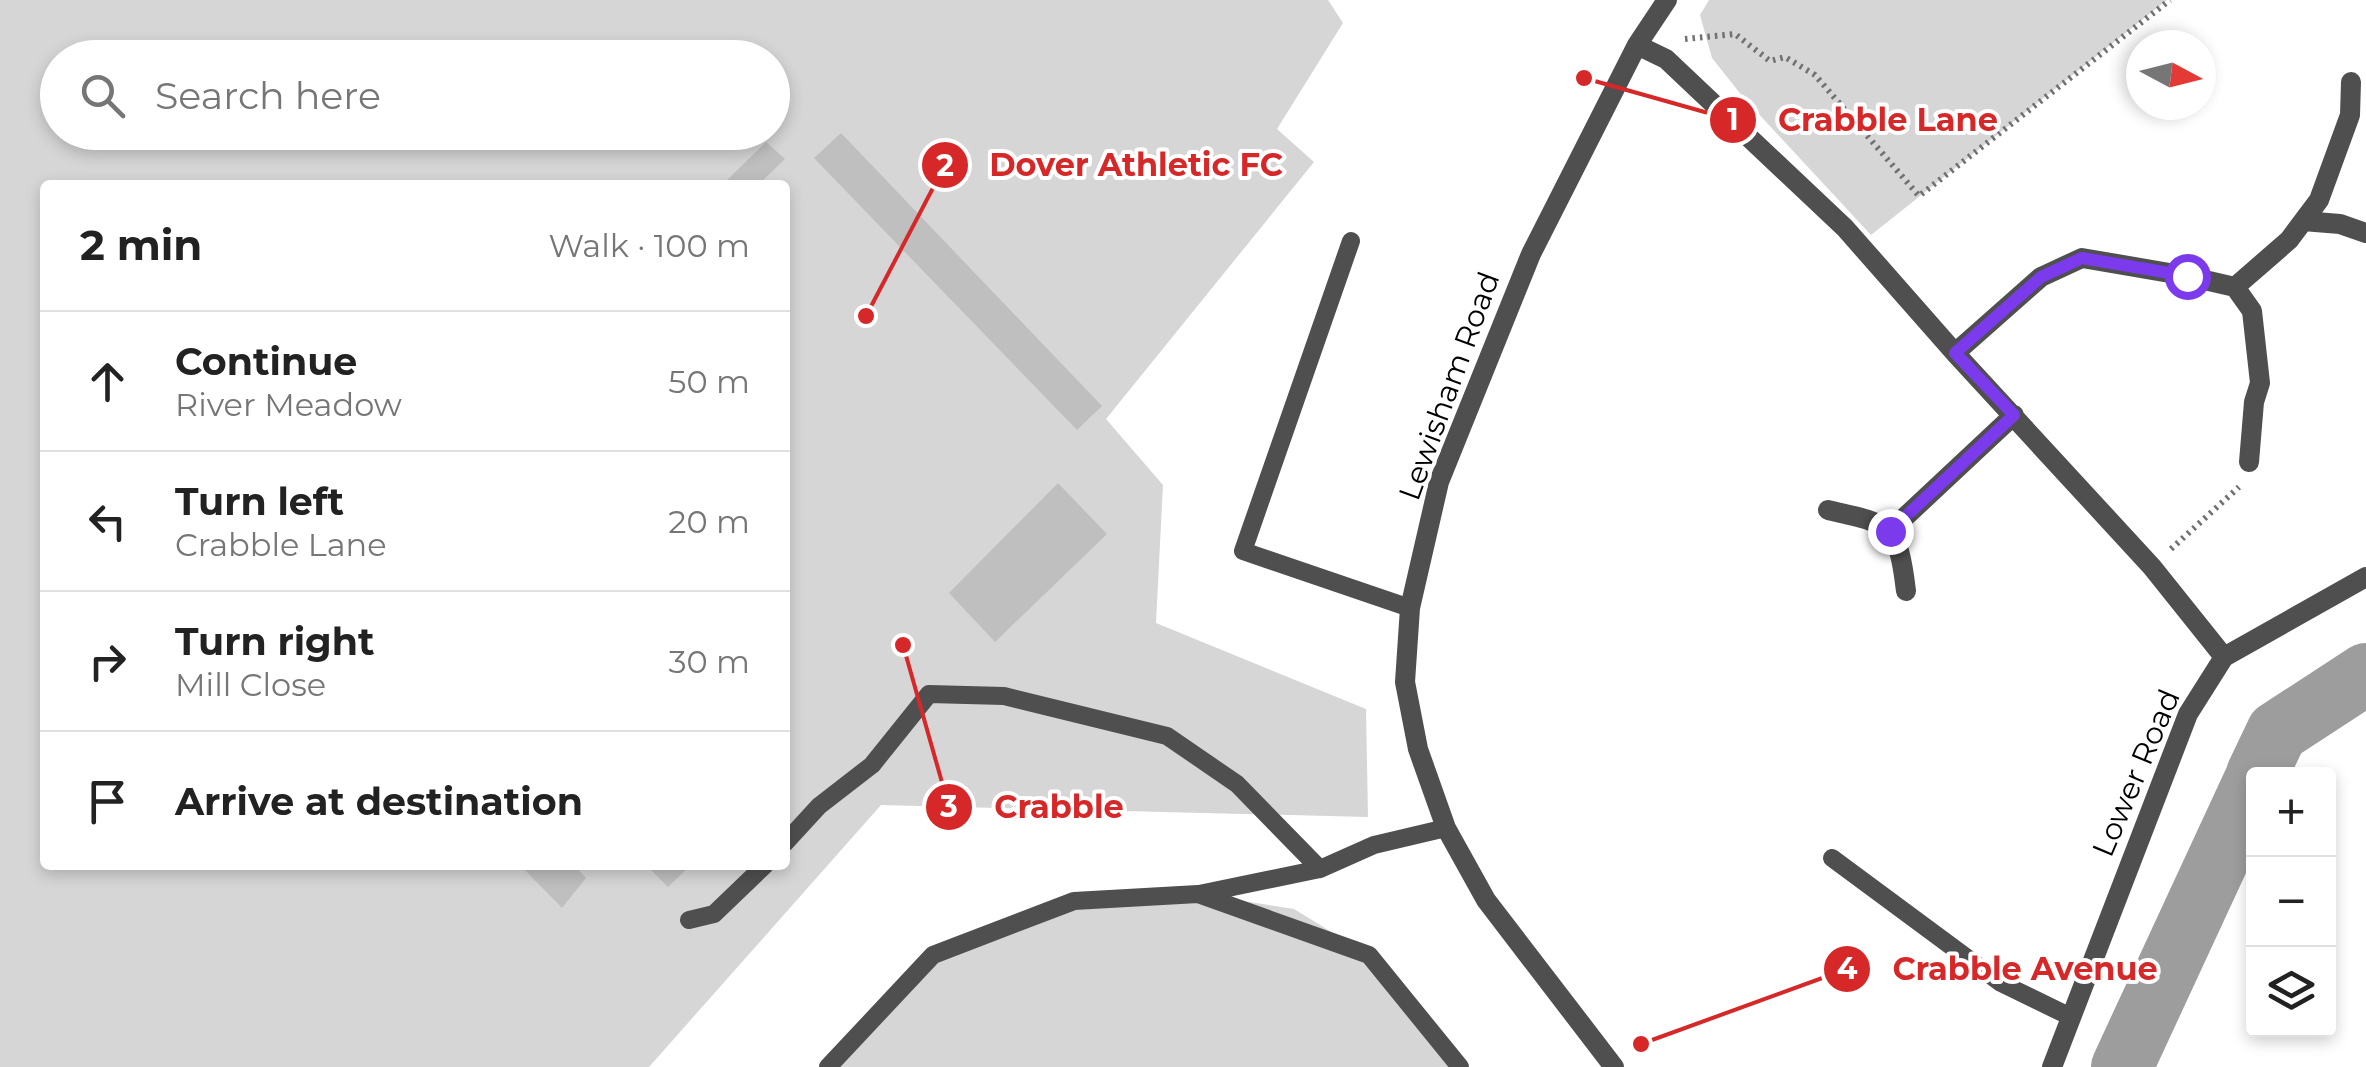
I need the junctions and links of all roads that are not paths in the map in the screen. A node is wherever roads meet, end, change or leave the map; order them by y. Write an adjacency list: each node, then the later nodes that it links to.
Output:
1 (1668, 0): 2 (street, Lewisham Road)
2 (1638, 46): 8 (street); 15 (street, Lewisham Road)
3 (2351, 82): 4 (street)
4 (2304, 221): 5 (street); 7 (street)
5 (2366, 234)
6 (1351, 241): 15 (lane)
7 (2235, 287): 8 (street); 10 (street)
8 (1955, 353): 9 (street)
9 (2014, 415): 12 (street); 16 (street)
10 (2249, 462)
11 (1828, 510): 12 (street)
12 (1890, 531): 14 (street)
13 (2366, 577): 16 (street, Lower Road)
14 (1906, 591)
15 (1410, 608): 17 (street, Lewisham Road)
16 (2224, 656): 24 (street, Lower Road)
17 (1446, 828): 20 (lane); 27 (street, Lewisham Road)
18 (790, 837): 20 (lane)
19 (1832, 858): 24 (lane)
20 (1320, 869): 22 (lane)
21 (760, 870): 23 (lane)
22 (1198, 894): 25 (lane); 26 (lane)
23 (689, 920)
24 (2071, 1017): 28 (street, Lower Road)
25 (828, 1067)
26 (1460, 1067)
27 (1614, 1067)
28 (2052, 1067)

